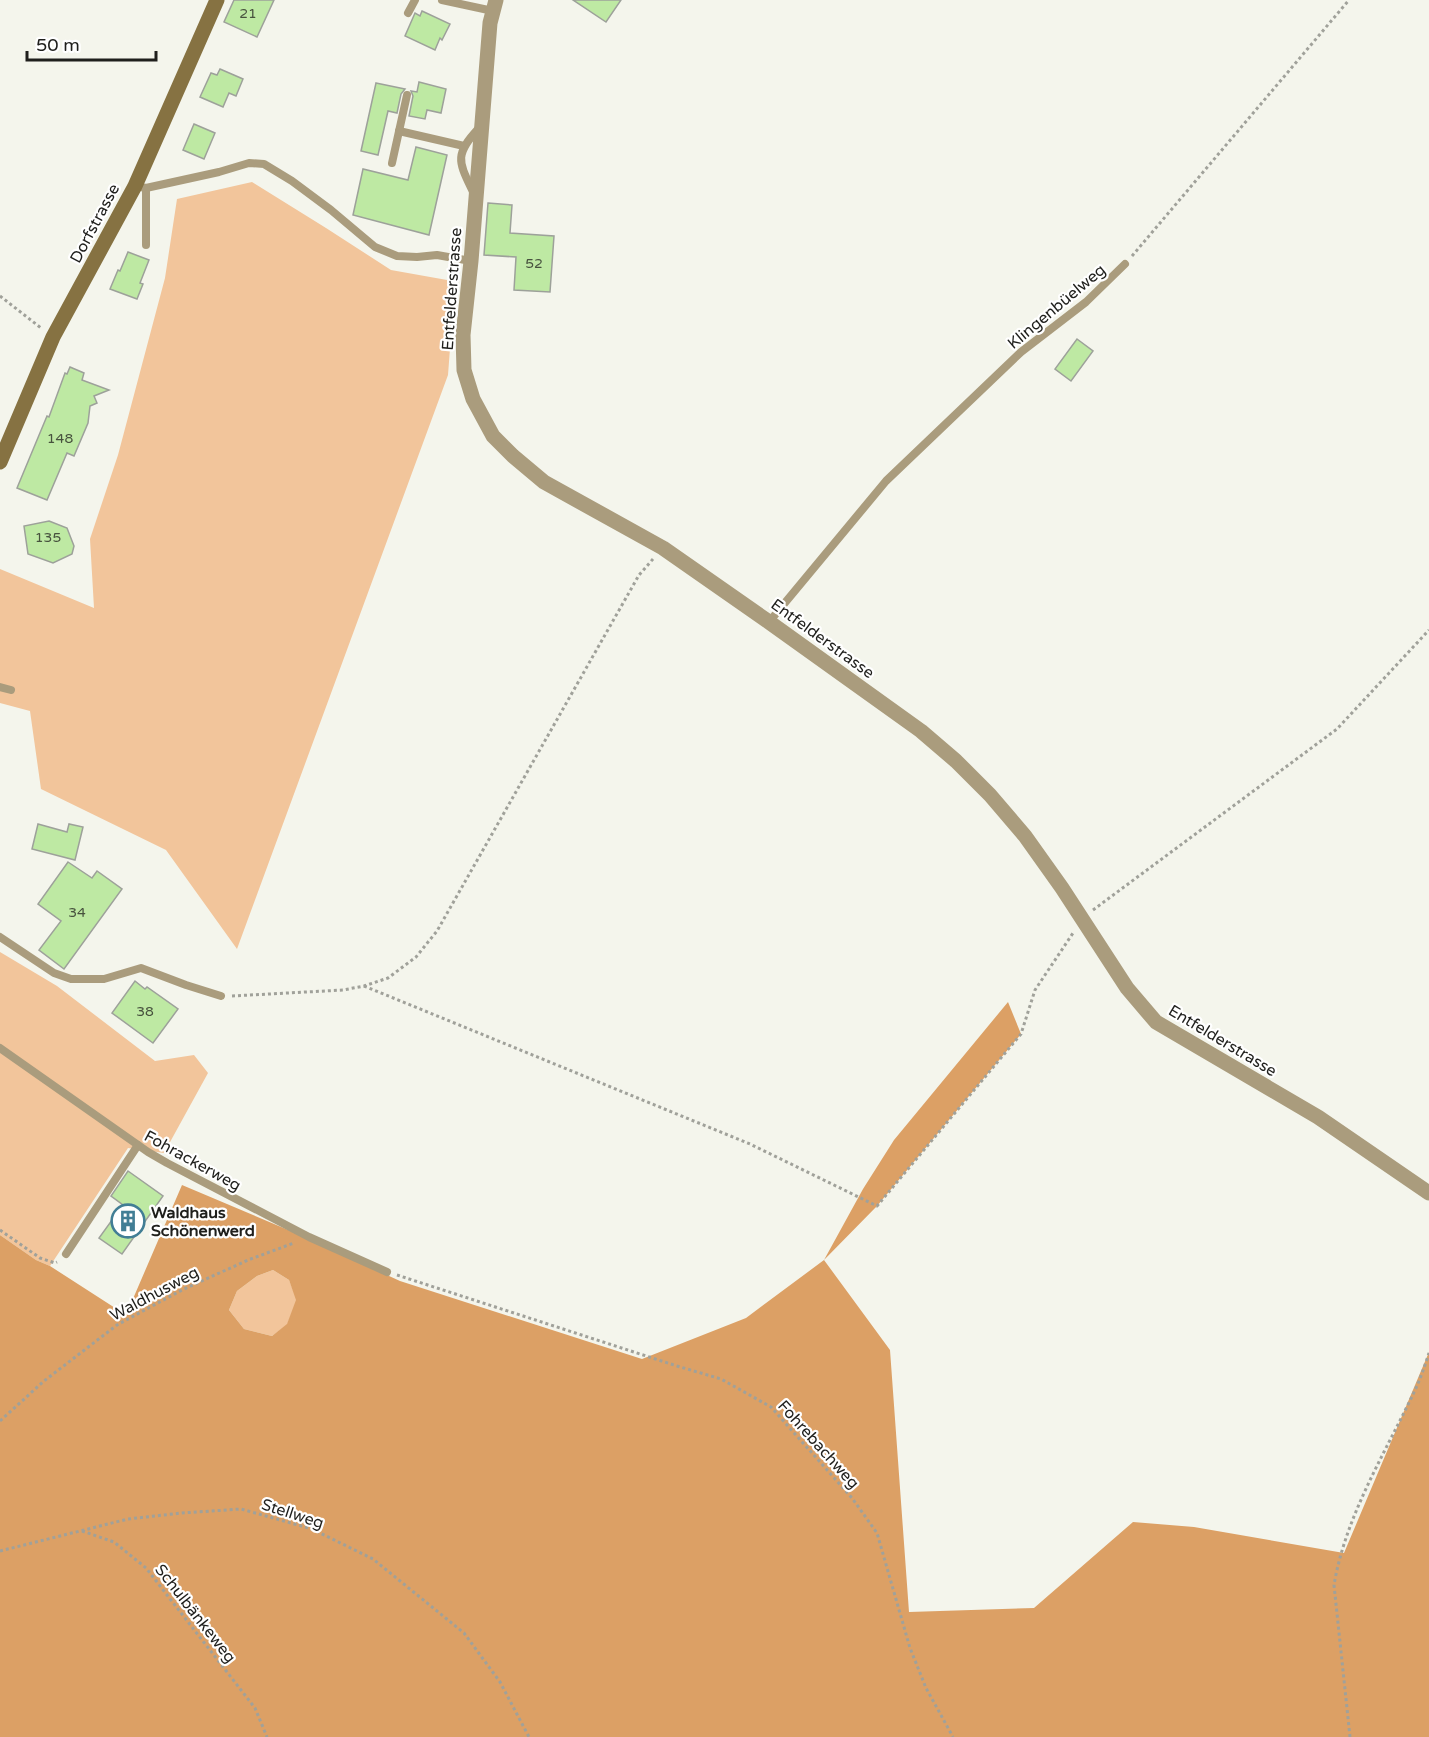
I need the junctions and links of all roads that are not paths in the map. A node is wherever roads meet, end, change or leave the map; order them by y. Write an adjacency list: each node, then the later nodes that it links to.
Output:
1 (217, 0): 11 (street, Dorfstrasse)
2 (415, 0): 5 (lane)
3 (442, 0): 4 (lane)
4 (495, 6): 7 (street, Entfelderstrasse)
5 (408, 13)
6 (407, 95): 8 (lane)
7 (482, 125): 9 (lane); 12 (street, Entfelderstrasse)
8 (399, 131): 9 (lane); 10 (lane)
9 (464, 146): 12 (lane)
10 (392, 163)
11 (140, 187): 13 (lane); 14 (lane); 16 (street, Dorfstrasse)
12 (476, 200): 14 (street, Entfelderstrasse)
13 (146, 245)
14 (471, 261): 17 (street, Entfelderstrasse)
15 (1125, 264): 17 (lane, Klingenbüelweg)
16 (0, 462)
17 (770, 622): 24 (street, Entfelderstrasse)
18 (0, 687): 19 (lane)
19 (11, 690)
20 (0, 937): 21 (lane)
21 (221, 996)
22 (0, 1048): 23 (lane, Fohrackerweg)
23 (138, 1145): 25 (lane); 26 (lane, Fohrackerweg)
24 (1429, 1193)
25 (66, 1254)
26 (387, 1272)

